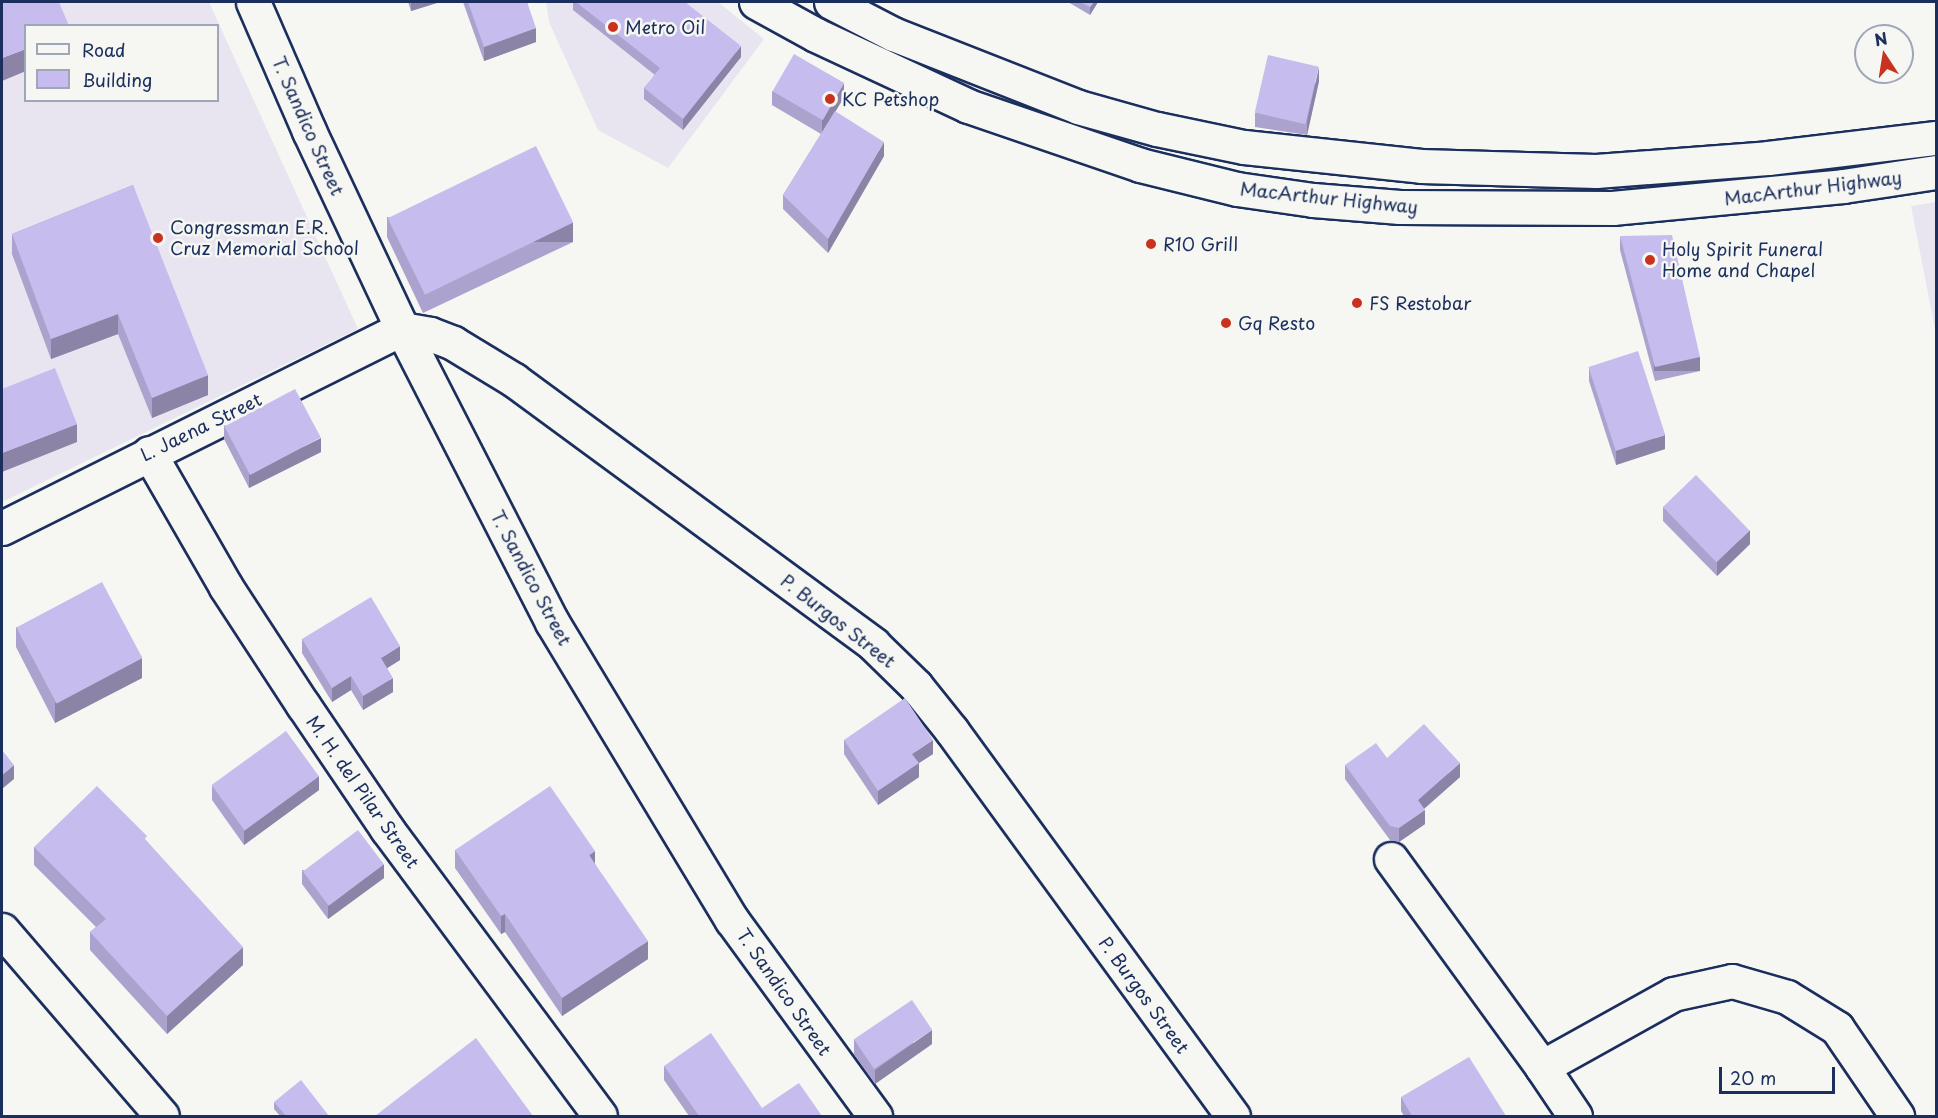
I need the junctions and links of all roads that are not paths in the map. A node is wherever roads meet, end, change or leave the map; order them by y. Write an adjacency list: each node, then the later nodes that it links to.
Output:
1 (253, 2): 6 (main road, T. Sandico Street)
2 (756, 2): 5 (main road, MacArthur Highway)
3 (831, 2): 4 (main road, MacArthur Highway)
4 (1936, 138)
5 (1936, 172)
6 (402, 329): 7 (main road, L. Jaena Street); 14 (main road, T. Sandico Street); 15 (main road, P. Burgos Street)
7 (149, 453): 8 (main road, L. Jaena Street); 13 (main road, M. H. del Pilar Street)
8 (2, 528)
9 (1391, 859): 11 (main road)
10 (2, 930): 12 (main road)
11 (1542, 1067): 16 (main road); 17 (main road)
12 (162, 1116)
13 (600, 1116)
14 (875, 1116)
15 (1233, 1116)
16 (1575, 1116)
17 (1897, 1116)

